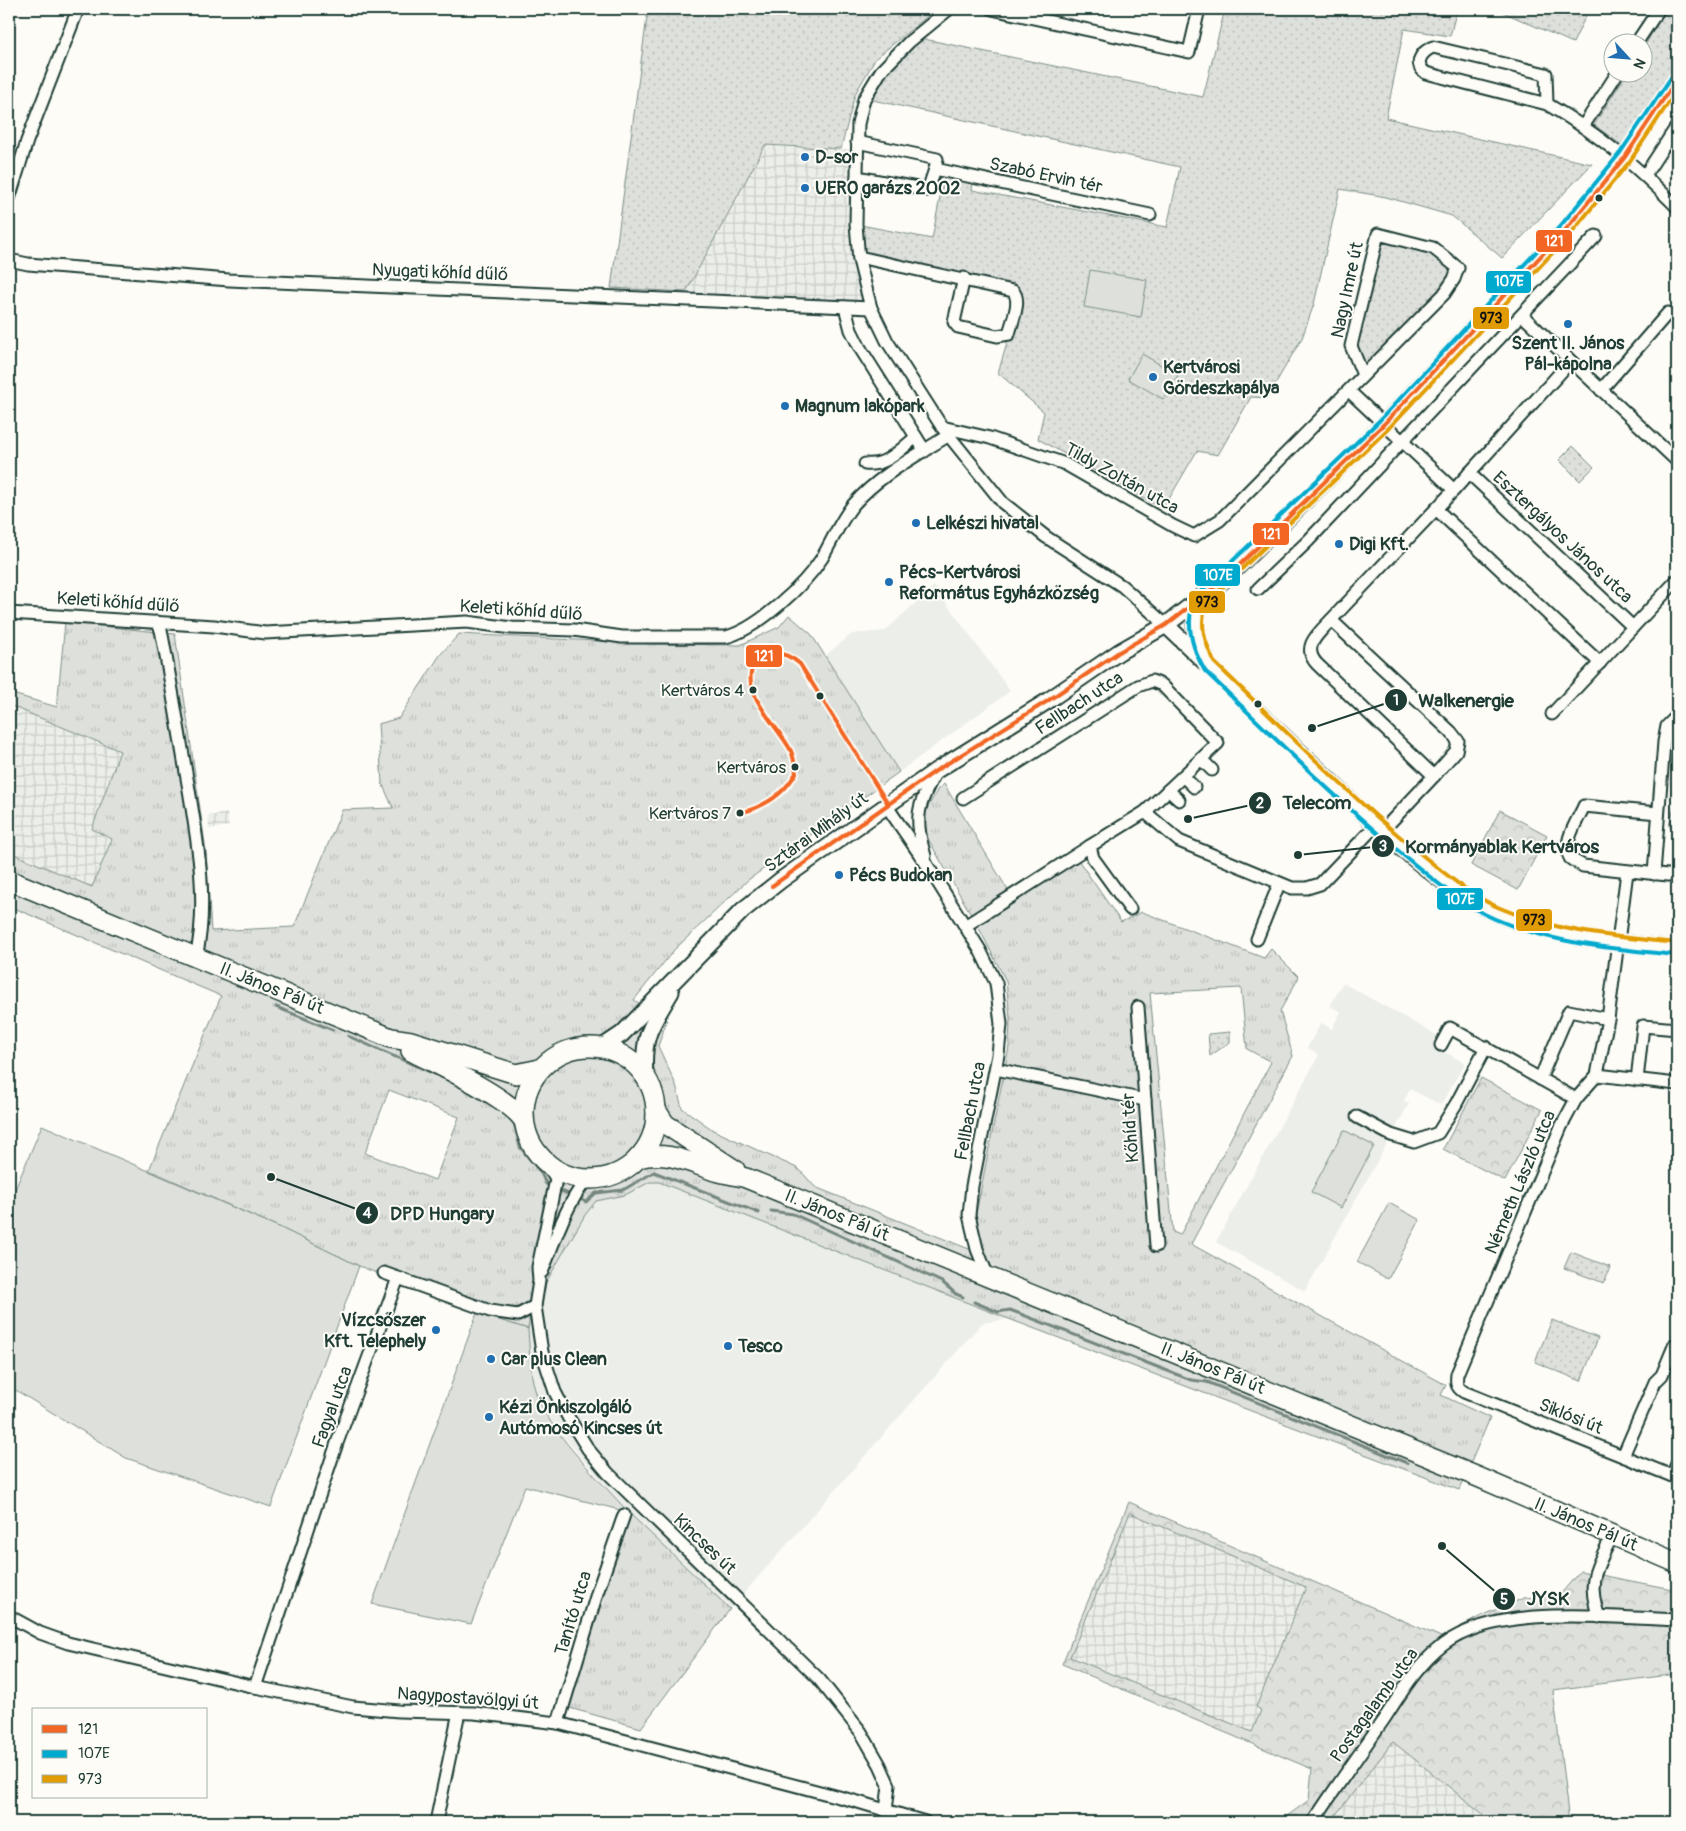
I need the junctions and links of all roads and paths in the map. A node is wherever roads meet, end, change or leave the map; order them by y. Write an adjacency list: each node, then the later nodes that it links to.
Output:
1 (78, 9): 17 (street)
2 (949, 9): 12 (street)
3 (992, 9): 4 (street)
4 (1199, 9)
5 (1659, 9): 6 (street)
6 (1644, 32)
7 (1677, 79): 13 (street)
8 (1612, 82): 10 (street)
9 (1547, 104): 9 (street); 10 (street)
10 (1584, 125): 13 (street)
11 (1677, 126): 15 (street)
12 (857, 142): 14 (street); 16 (street)
13 (1625, 157): 15 (street); 32 (street)
14 (935, 169): 16 (street); 19 (street, Szabó Ervin tér)
15 (1645, 175): 18 (street)
16 (857, 177): 21 (street)
17 (9, 199)
18 (1677, 207)
19 (1150, 215)
20 (1596, 236): 27 (street)
21 (859, 257): 23 (street); 25 (street)
22 (9, 260): 24 (street, Nyugati kőhíd dűlő)
23 (964, 278): 23 (street)
24 (845, 307): 25 (street, Nyugati kőhíd dűlő); 34 (street)
25 (871, 308): 33 (street)
26 (1668, 313): 30 (street)
27 (1523, 316): 28 (street); 35 (street)
28 (1570, 362): 30 (street); 39 (street)
29 (1363, 375): 29 (street, Nagy Imre út); 31 (street, Nagy Imre út)
30 (1601, 390): 37 (street)
31 (1349, 391): 32 (street); 42 (street, Nagy Imre út)
32 (1384, 424): 35 (street); 45 (street)
33 (946, 431): 36 (street, Keleti kőhíd dűlő); 42 (street, Tildy Zoltán utca); 49 (street)
34 (916, 437): 36 (street); 38 (street)
35 (1403, 441): 40 (street); 44 (street)
36 (925, 451): 48 (street, Keleti kőhíd dűlő)
37 (1676, 458)
38 (865, 464)
39 (1469, 473): 40 (street); 50 (street, Esztergályos János utca)
40 (1454, 490): 41 (street)
41 (1436, 509): 47 (street); 51 (street)
42 (1198, 534)
43 (1677, 580): 50 (street, Esztergályos János utca)
44 (1258, 589)
45 (1200, 600): 49 (street); 52 (street)
46 (9, 613): 48 (street, Keleti kőhíd dűlő)
47 (1331, 620): 59 (street); 59 (street)
48 (157, 622): 80 (street)
49 (1166, 625): 52 (street); 56 (street, Sztárai Mihály út)
50 (1633, 627): 51 (street, Esztergályos János utca)
51 (1600, 663): 53 (street, Esztergályos János utca)
52 (1209, 666): 67 (street)
53 (1552, 714)
54 (1677, 716): 66 (street)
55 (1201, 759): 57 (street); 58 (street, Fellbach utca); 62 (street, Fellbach utca)
56 (937, 770): 64 (street, Sztárai Mihály út); 69 (street)
57 (1212, 770)
58 (1183, 776): 60 (street); 61 (street, Fellbach utca)
59 (1434, 776): 67 (street)
60 (1194, 787)
61 (1168, 790): 63 (street); 65 (street, Fellbach utca)
62 (963, 798)
63 (1179, 800)
64 (886, 805): 69 (street, Fellbach utca); 81 (street, Sztárai Mihály út)
65 (1145, 812): 68 (street, Fellbach utca); 74 (street)
66 (1658, 813): 70 (street); 71 (street)
67 (1379, 828): 74 (street); 78 (street)
68 (1090, 846): 75 (street); 76 (street, Fellbach utca)
69 (927, 865): 76 (street, Fellbach utca)
70 (1627, 872): 71 (street); 78 (street)
71 (1654, 874): 72 (street)
72 (1677, 876)
73 (9, 880): 80 (main road, II. János Pál út)
74 (1280, 884): 77 (street)
75 (1130, 909)
76 (965, 926): 90 (street, Fellbach utca)
77 (1257, 939)
78 (1618, 943): 79 (street); 83 (street)
79 (1677, 949)
80 (196, 957): 85 (main road, II. János Pál út)
81 (680, 975): 88 (street, Sztárai Mihály út); 92 (street, Sztárai Mihály út)
82 (1138, 1008): 97 (street, Kőhíd tér)
83 (1608, 1018): 91 (street); 93 (street)
84 (1677, 1029): 94 (street)
85 (391, 1038): 89 (main road, II. János Pál út); 100 (main road)
86 (1441, 1045): 87 (street)
87 (1486, 1047): 93 (street); 99 (street)
88 (601, 1048): 89 (main road); 92 (main road)
89 (540, 1069): 100 (main road)
90 (996, 1069): 97 (street); 107 (street, Fellbach utca)
91 (1597, 1075): 94 (street); 96 (street, Németh László utca)
92 (645, 1076): 98 (main road)
93 (1540, 1079): 96 (street)
94 (1638, 1080): 95 (street)
95 (1677, 1084)
96 (1576, 1099): 112 (street, Németh László utca)
97 (1145, 1100): 105 (street, Kőhíd tér)
98 (656, 1110): 101 (main road); 103 (main road)
99 (1357, 1117)
100 (524, 1121): 102 (main road)
101 (638, 1158): 103 (main road); 104 (main road)
102 (548, 1164): 104 (main road); 109 (street)
103 (746, 1178): 107 (main road, II. János Pál út)
104 (587, 1179): 109 (street)
105 (1156, 1246)
106 (384, 1273): 108 (street)
107 (988, 1277): 117 (main road, II. János Pál út)
108 (398, 1278): 110 (street); 122 (street, Fagyal utca)
109 (539, 1281): 110 (street, Kincses út)
110 (535, 1306): 125 (street, Kincses út)
111 (1677, 1347): 113 (street)
112 (1456, 1383): 113 (street, Siklósi út)
113 (1623, 1456): 115 (street, Siklósi út)
114 (1677, 1464): 115 (street)
115 (1675, 1477)
116 (624, 1514): 124 (street, Tanító utca)
117 (1612, 1536): 118 (main road, II. János Pál út); 120 (street)
118 (1677, 1563)
119 (9, 1616): 122 (street, Nagypostavölgyi út)
120 (1598, 1617): 121 (street, Postagalamb utca); 128 (street, Postagalamb utca)
121 (1677, 1620)
122 (255, 1687): 123 (street, Nagypostavölgyi út)
123 (459, 1712): 124 (street, Nagypostavölgyi út); 126 (street)
124 (558, 1722): 125 (street, Nagypostavölgyi út)
125 (886, 1811): 127 (street, Nagypostavölgyi út)
126 (436, 1822)
127 (925, 1822)
128 (1313, 1822)

